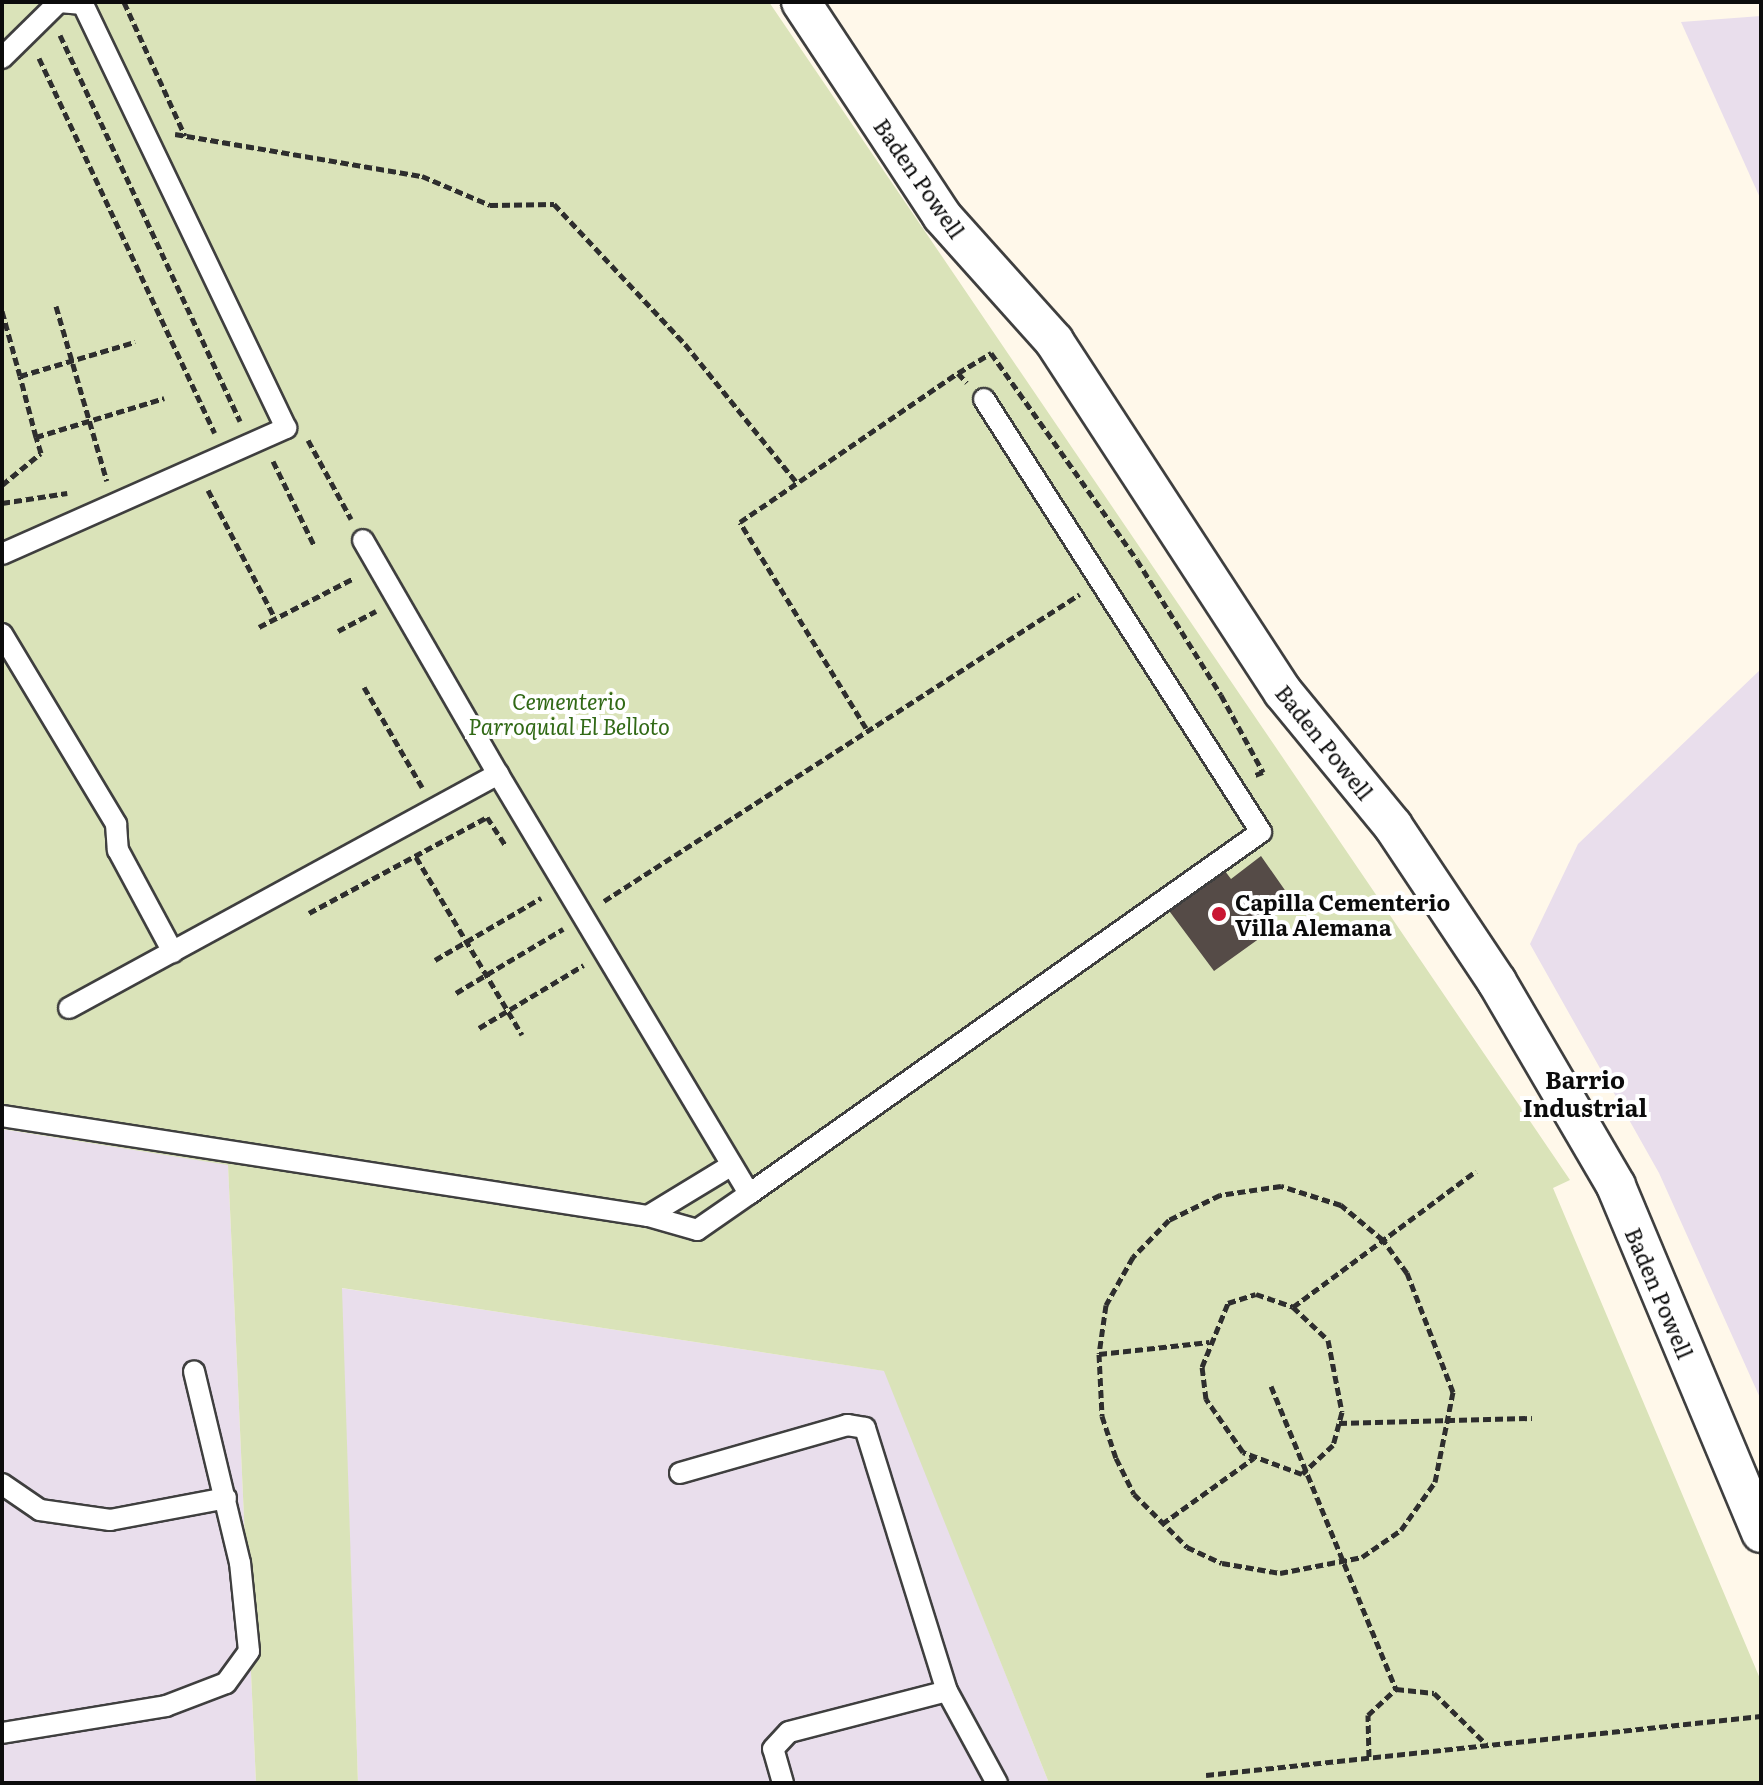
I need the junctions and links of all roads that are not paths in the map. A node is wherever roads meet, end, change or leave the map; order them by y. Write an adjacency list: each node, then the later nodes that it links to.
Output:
1 (801, 2): 19 (street, Baden Powell)
2 (57, 5): 3 (lane); 6 (lane)
3 (2, 58)
4 (984, 399): 13 (lane)
5 (363, 540): 8 (lane)
6 (2, 554)
7 (2, 634): 9 (lane)
8 (498, 774): 9 (lane); 12 (lane)
9 (173, 952): 10 (lane)
10 (69, 1008)
11 (2, 1116): 14 (lane)
12 (732, 1165): 13 (lane); 14 (lane)
13 (749, 1194): 14 (lane)
14 (648, 1216)
15 (194, 1371): 18 (lane)
16 (680, 1473): 20 (lane)
17 (2, 1484): 18 (lane)
18 (226, 1498): 21 (lane)
19 (1761, 1533)
20 (947, 1691): 22 (lane); 23 (lane)
21 (2, 1733)
22 (783, 1783)
23 (997, 1783)

